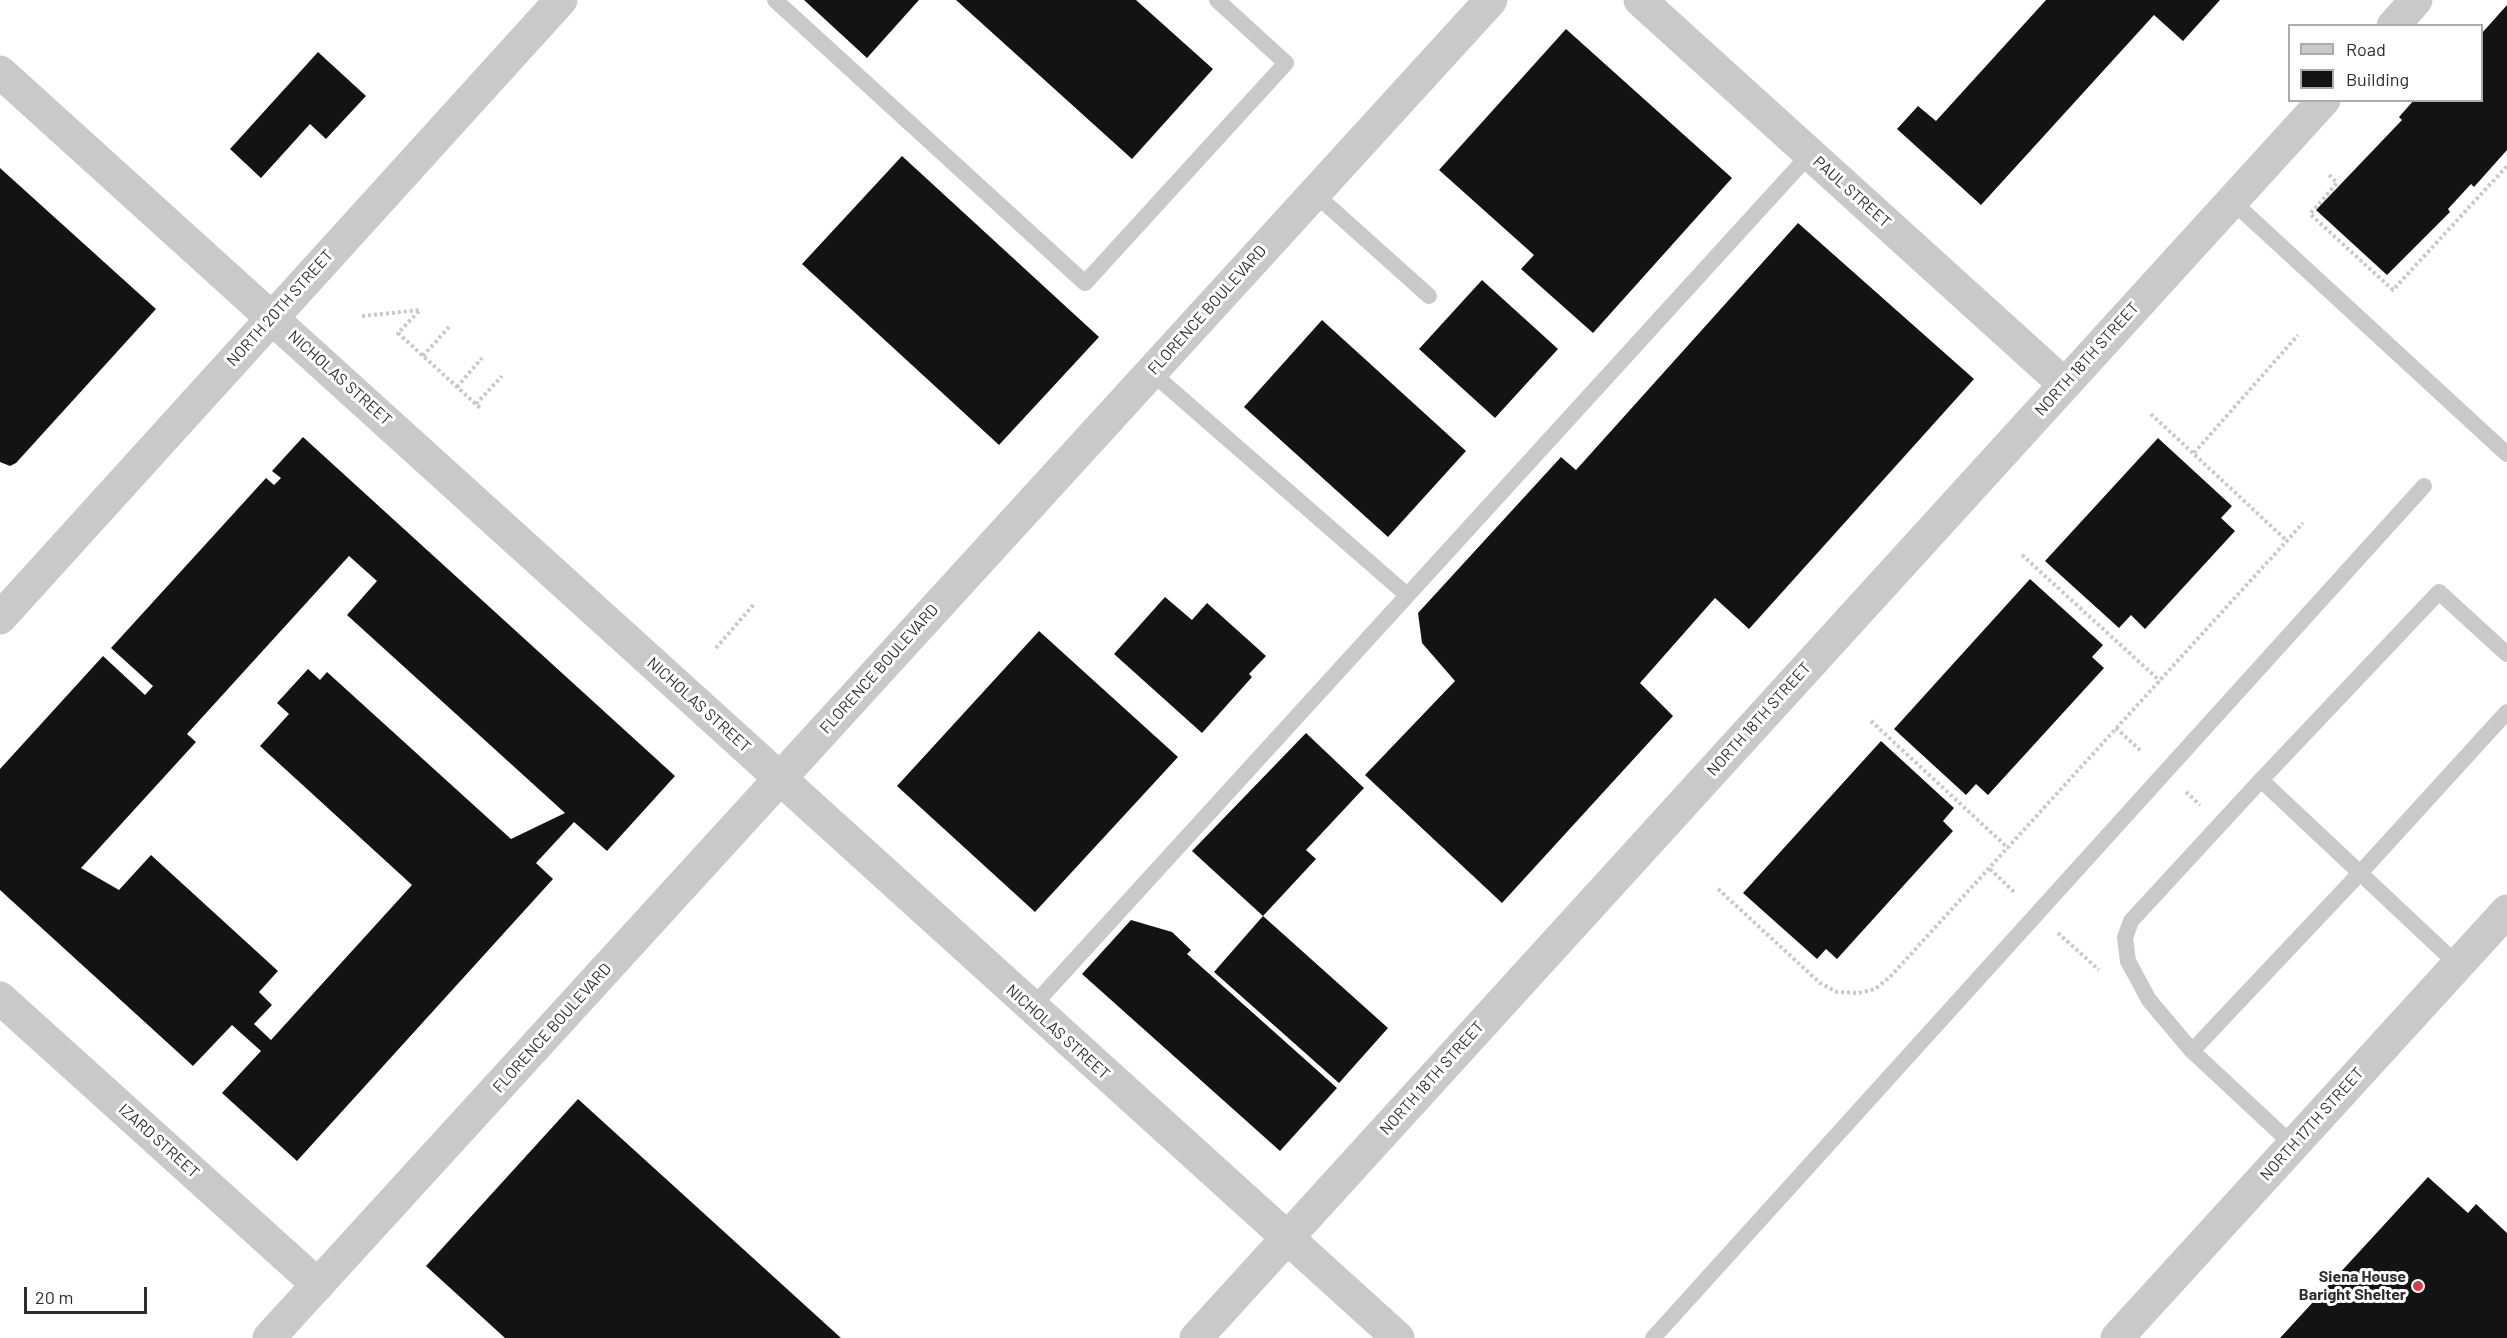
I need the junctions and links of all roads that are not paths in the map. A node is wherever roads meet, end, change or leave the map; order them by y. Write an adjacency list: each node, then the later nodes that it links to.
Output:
1 (561, 0): 14 (street, NORTH 20TH STREET)
2 (775, 0): 3 (lane)
3 (1218, 0)
4 (1491, 0): 11 (street, FLORENCE BOULEVARD)
5 (1640, 0): 10 (street, PAUL STREET)
6 (2416, 0): 7 (street)
7 (2395, 24)
8 (0, 72): 14 (street, NICHOLAS STREET)
9 (2322, 102): 12 (street, NORTH 18TH STREET)
10 (1810, 154): 16 (street, PAUL STREET); 19 (lane)
11 (1314, 193): 13 (lane); 15 (street, FLORENCE BOULEVARD)
12 (2232, 201): 16 (street, NORTH 18TH STREET); 17 (lane)
13 (1429, 296)
14 (272, 316): 20 (street, NORTH 20TH STREET); 23 (street, NICHOLAS STREET)
15 (1151, 372): 19 (lane); 23 (street, FLORENCE BOULEVARD)
16 (2064, 384): 32 (street, NORTH 18TH STREET)
17 (2507, 454)
18 (2424, 486): 37 (lane)
19 (1407, 595): 29 (lane)
20 (0, 618)
21 (2507, 654): 24 (lane)
22 (2507, 711): 25 (lane)
23 (779, 779): 29 (street, NICHOLAS STREET); 33 (street, FLORENCE BOULEVARD)
24 (2261, 780): 25 (lane); 30 (lane)
25 (2361, 872): 27 (lane); 30 (lane)
26 (2507, 911): 27 (street, NORTH 17TH STREET)
27 (2458, 964): 31 (street, NORTH 17TH STREET)
28 (0, 998): 33 (street, IZARD STREET)
29 (1031, 1008): 32 (street, NICHOLAS STREET)
30 (2192, 1051): 31 (lane)
31 (2293, 1145): 38 (street, NORTH 17TH STREET)
32 (1287, 1237): 35 (street, NORTH 18TH STREET); 36 (street, NICHOLAS STREET)
33 (318, 1285): 34 (street, FLORENCE BOULEVARD)
34 (269, 1338)
35 (1196, 1338)
36 (1398, 1338)
37 (1653, 1338)
38 (2117, 1338)

